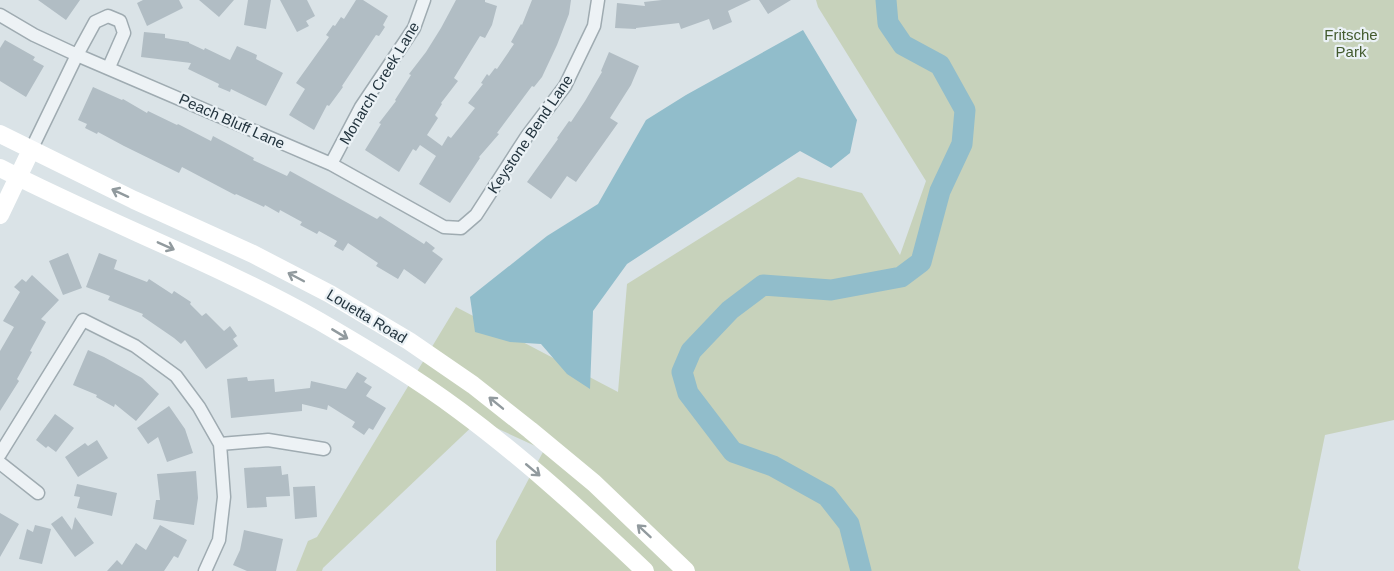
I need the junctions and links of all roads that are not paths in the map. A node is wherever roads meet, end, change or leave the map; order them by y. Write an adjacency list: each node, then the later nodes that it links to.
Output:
1 (424, 0): 8 (street, Monarch Creek Lane)
2 (598, 0): 12 (street, Keystone Bend Lane)
3 (0, 15): 4 (street, Peach Bluff Lane)
4 (77, 55): 5 (street, Peach Bluff Lane); 5 (street); 7 (street)
5 (109, 67): 8 (street, Peach Bluff Lane)
6 (0, 134): 7 (main road, Louetta Road)
7 (31, 150): 10 (main road); 20 (main road, Louetta Road, one-way to 7)
8 (331, 164): 12 (street, Peach Bluff Lane)
9 (0, 168): 10 (main road, Louetta Road)
10 (18, 177): 11 (main road); 19 (main road, Louetta Road, one-way to 19)
11 (0, 215)
12 (461, 228)
13 (220, 444): 14 (street); 15 (street); 18 (street)
14 (324, 449)
15 (0, 454)
16 (0, 463): 17 (street)
17 (38, 493)
18 (205, 571)
19 (645, 571)
20 (686, 571)

